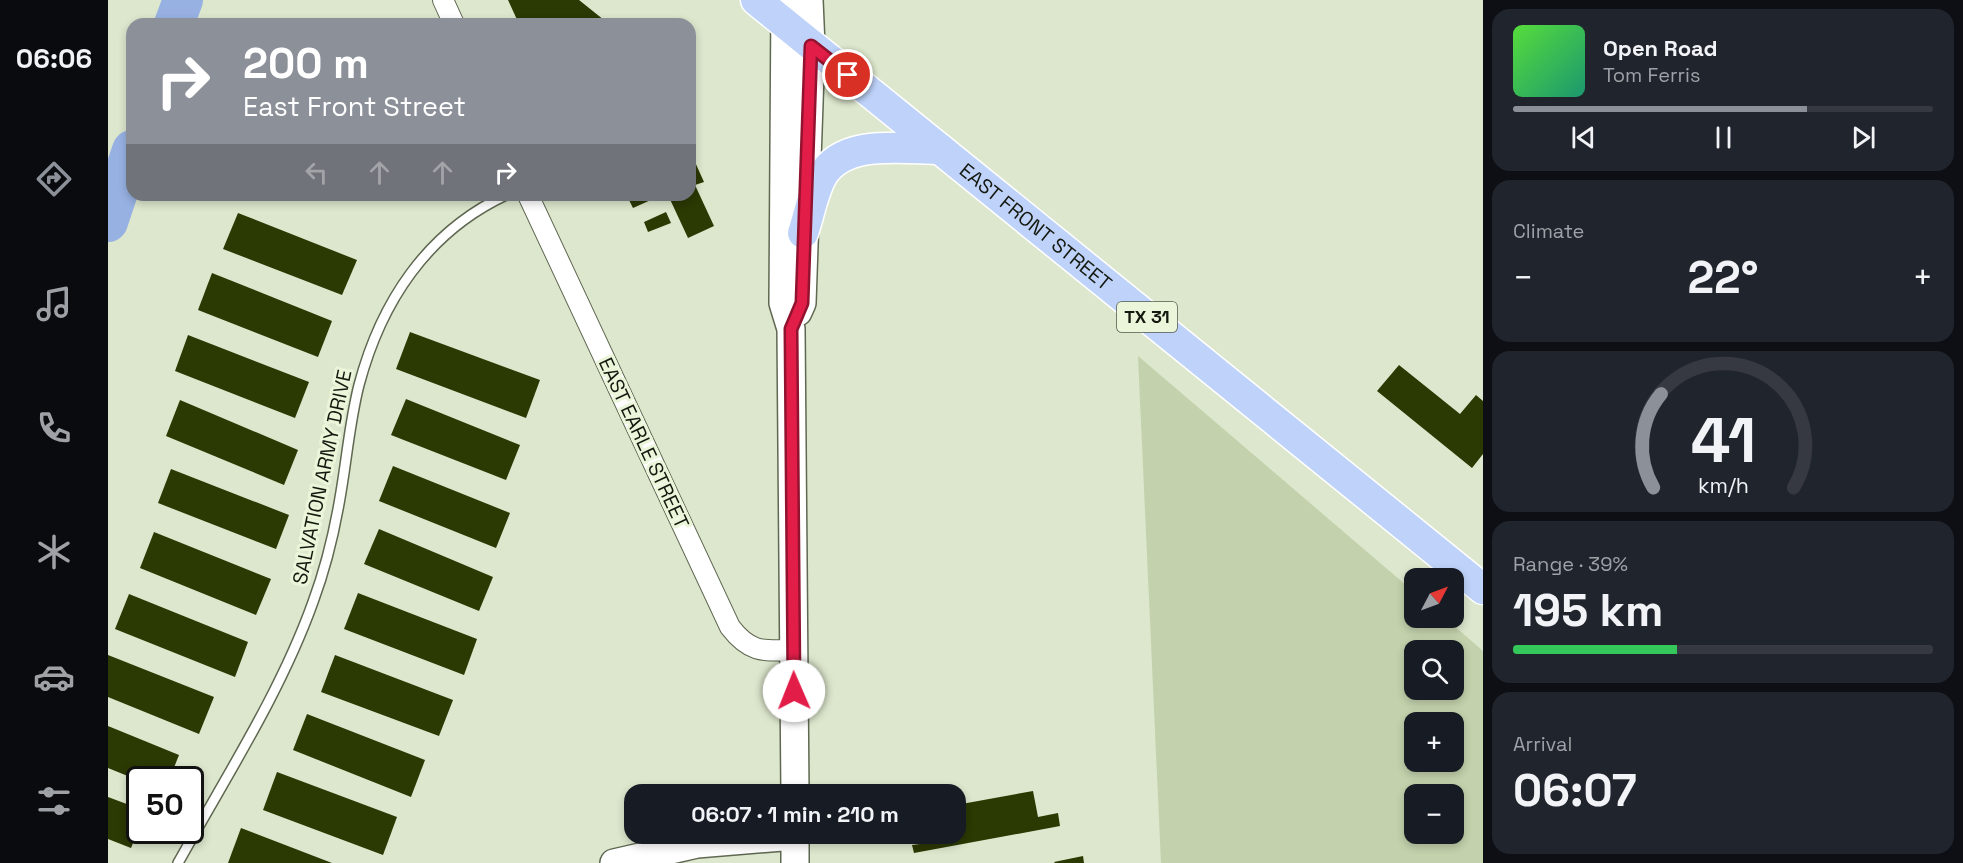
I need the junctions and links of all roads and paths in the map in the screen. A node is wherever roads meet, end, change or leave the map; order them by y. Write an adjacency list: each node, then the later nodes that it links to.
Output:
1 (443, 0): 5 (street)
2 (756, 0): 4 (main road, EAST FRONT STREET / TX 31)
3 (809, 0): 6 (main road)
4 (785, 11): 6 (main road, EAST FRONT STREET / TX 31); 11 (main road)
5 (451, 18)
6 (811, 46): 7 (main road, EAST FRONT STREET / TX 31); 10 (main road)
7 (940, 149): 10 (main road); 12 (main road, EAST FRONT STREET / TX 31)
8 (495, 201): 17 (lane, SALVATION ARMY DRIVE)
9 (531, 201): 13 (street, EAST EARLE STREET)
10 (803, 233): 11 (main road)
11 (791, 329): 13 (main road)
12 (1483, 589)
13 (793, 650): 14 (main road)
14 (795, 784)
15 (697, 844): 18 (main road)
16 (795, 844): 19 (main road)
17 (178, 863)
18 (615, 863)
19 (795, 863)

